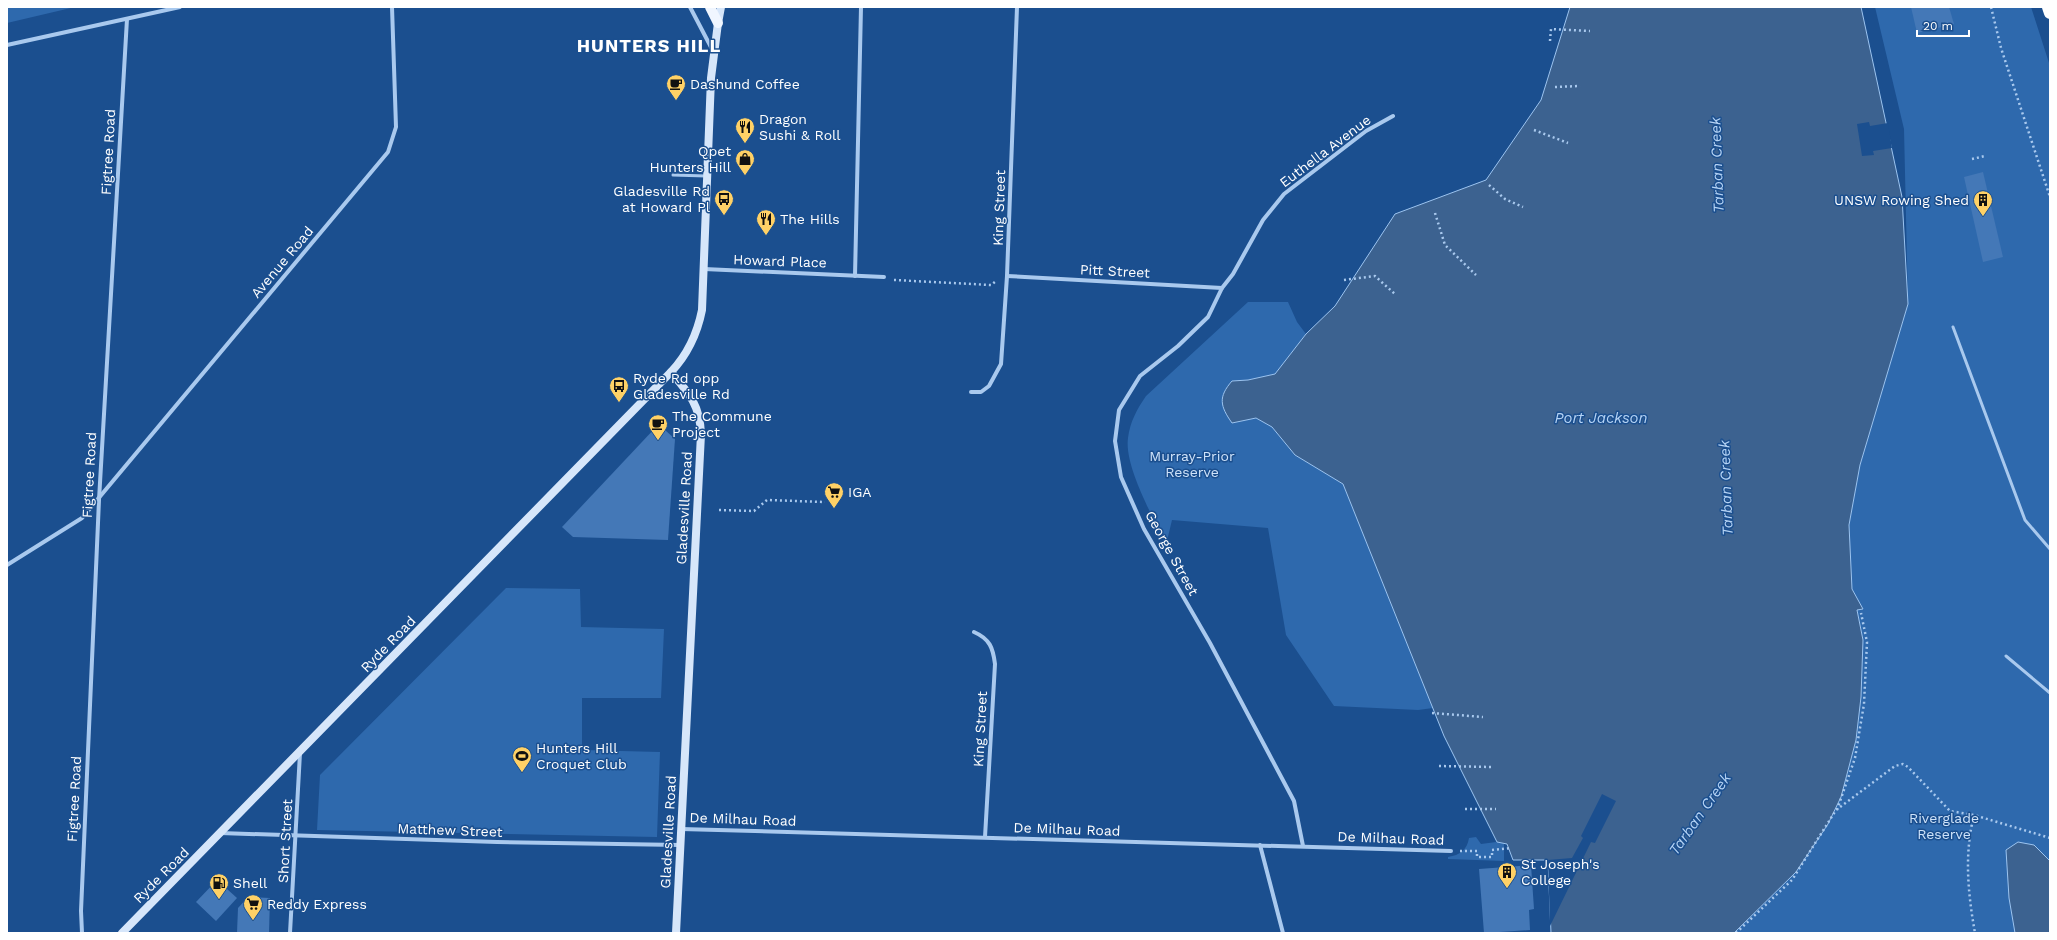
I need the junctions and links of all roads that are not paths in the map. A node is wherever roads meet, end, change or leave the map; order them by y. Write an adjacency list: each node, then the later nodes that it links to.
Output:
1 (180, 7): 10 (street)
2 (392, 7): 25 (street, Avenue Road)
3 (690, 7): 13 (street)
4 (710, 7): 11 (main road)
5 (721, 7): 11 (main road)
6 (861, 7): 18 (street)
7 (1017, 7): 19 (street, King Street)
8 (2048, 7): 9 (highway)
9 (2050, 13)
10 (127, 19): 12 (street); 25 (street, Figtree Road)
11 (718, 23): 13 (main road)
12 (7, 45)
13 (714, 54): 16 (main road)
14 (1393, 116): 21 (street, Euthella Avenue)
15 (673, 175): 16 (lane)
16 (708, 176): 17 (main road)
17 (704, 269): 18 (street, Howard Place); 23 (main road)
18 (855, 276): 20 (street, Howard Place)
19 (1007, 276): 21 (street, Pitt Street); 24 (street, King Street)
20 (884, 277)
21 (1222, 288): 38 (street, George Street)
22 (1954, 327): 26 (lane)
23 (671, 372): 31 (main road, Ryde Road); 32 (main road, Gladesville Road)
24 (971, 392)
25 (99, 500): 27 (street, Avenue Road); 40 (street, Figtree Road)
26 (2050, 548)
27 (7, 565)
28 (974, 632): 35 (street, King Street)
29 (2006, 656): 30 (lane)
30 (2050, 693)
31 (300, 750): 33 (main road, Ryde Road); 34 (street, Short Street)
32 (681, 829): 35 (street, De Milhau Road); 36 (main road, Gladesville Road)
33 (220, 833): 34 (street, Matthew Street); 41 (main road, Ryde Road)
34 (296, 836): 36 (street, Matthew Street); 42 (street, Short Street)
35 (986, 837): 37 (street, De Milhau Road)
36 (680, 845): 43 (main road, Gladesville Road)
37 (1260, 845): 38 (street, De Milhau Road); 44 (street)
38 (1303, 846): 39 (street, De Milhau Road)
39 (1451, 851)
40 (82, 933)
41 (122, 933)
42 (290, 933)
43 (676, 933)
44 (1283, 933)

